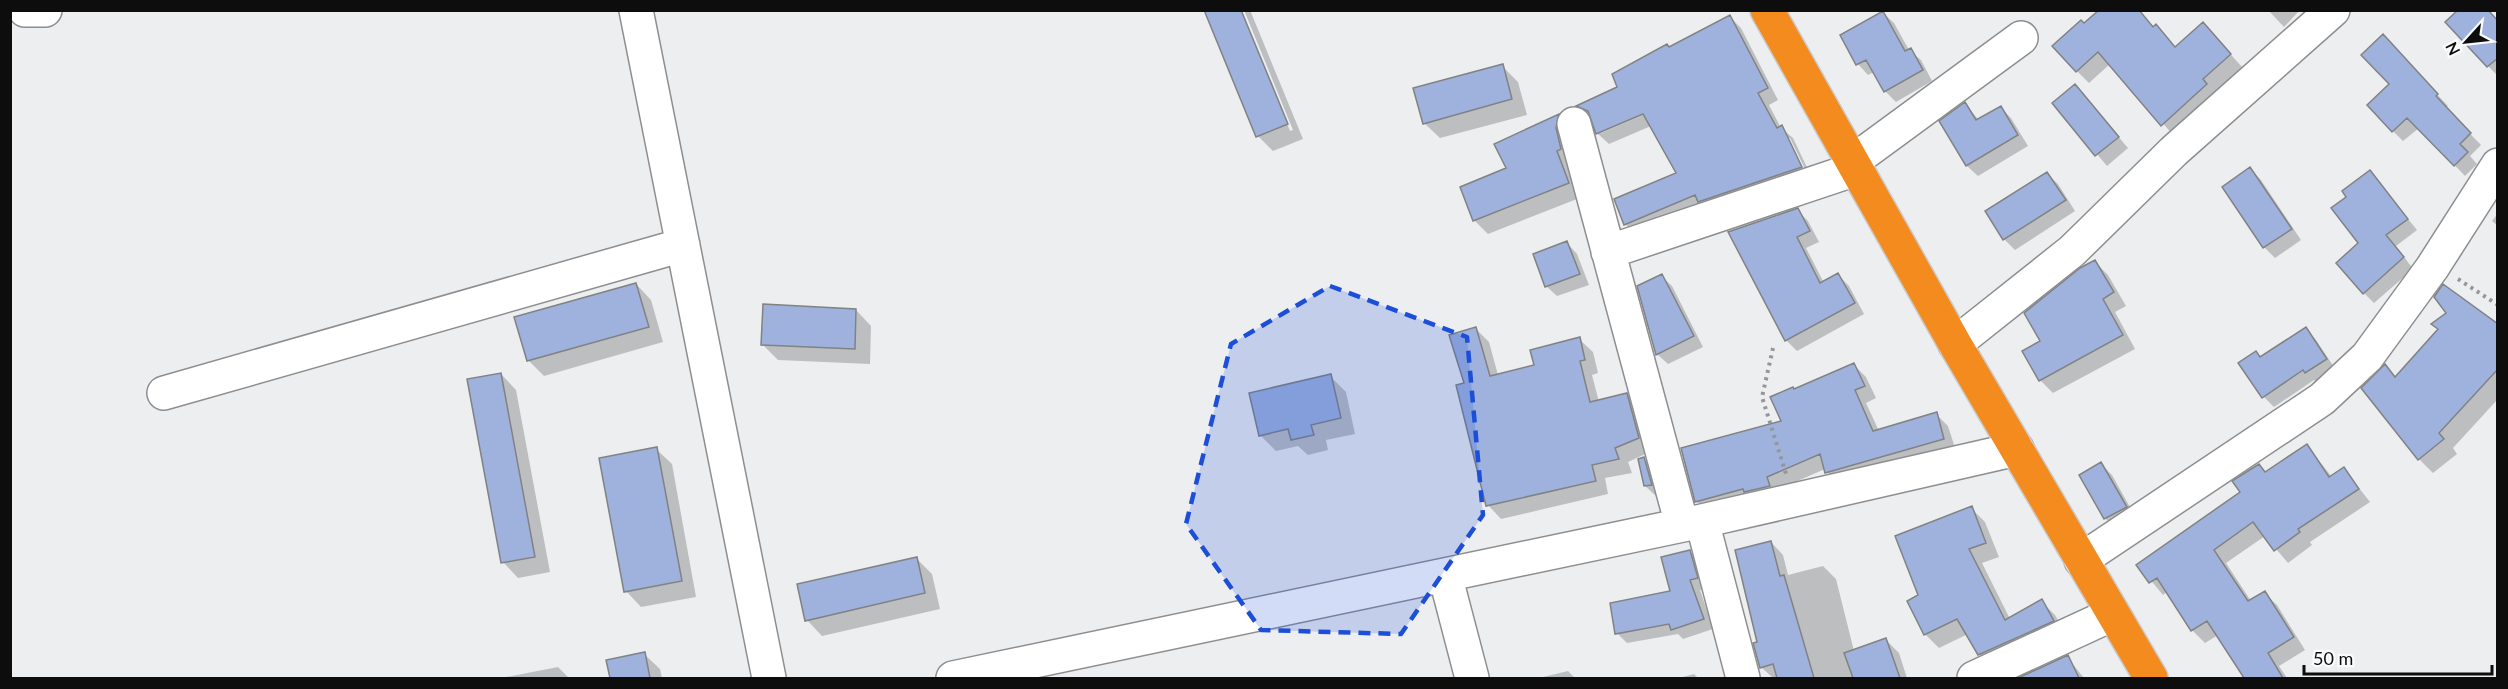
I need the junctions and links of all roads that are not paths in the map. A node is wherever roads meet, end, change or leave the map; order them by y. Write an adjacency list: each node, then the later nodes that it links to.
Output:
1 (25, 10): 2 (street)
2 (45, 10)
3 (636, 10): 10 (street)
4 (1767, 10): 9 (highway)
5 (2333, 10): 12 (street)
6 (2020, 38): 9 (street)
7 (1574, 124): 11 (street)
8 (2498, 165): 16 (street)
9 (1854, 166): 11 (street); 12 (highway)
10 (683, 245): 13 (street); 19 (street)
11 (1608, 252): 15 (street)
12 (1954, 344): 14 (highway)
13 (165, 393)
14 (2018, 449): 15 (street); 16 (highway)
15 (1692, 523): 17 (street); 22 (street)
16 (2081, 560): 18 (highway)
17 (1445, 575): 20 (street); 21 (street)
18 (2114, 614): 23 (street); 24 (highway)
19 (769, 678)
20 (953, 678)
21 (1472, 678)
22 (1743, 678)
23 (1974, 678)
24 (2151, 678)

